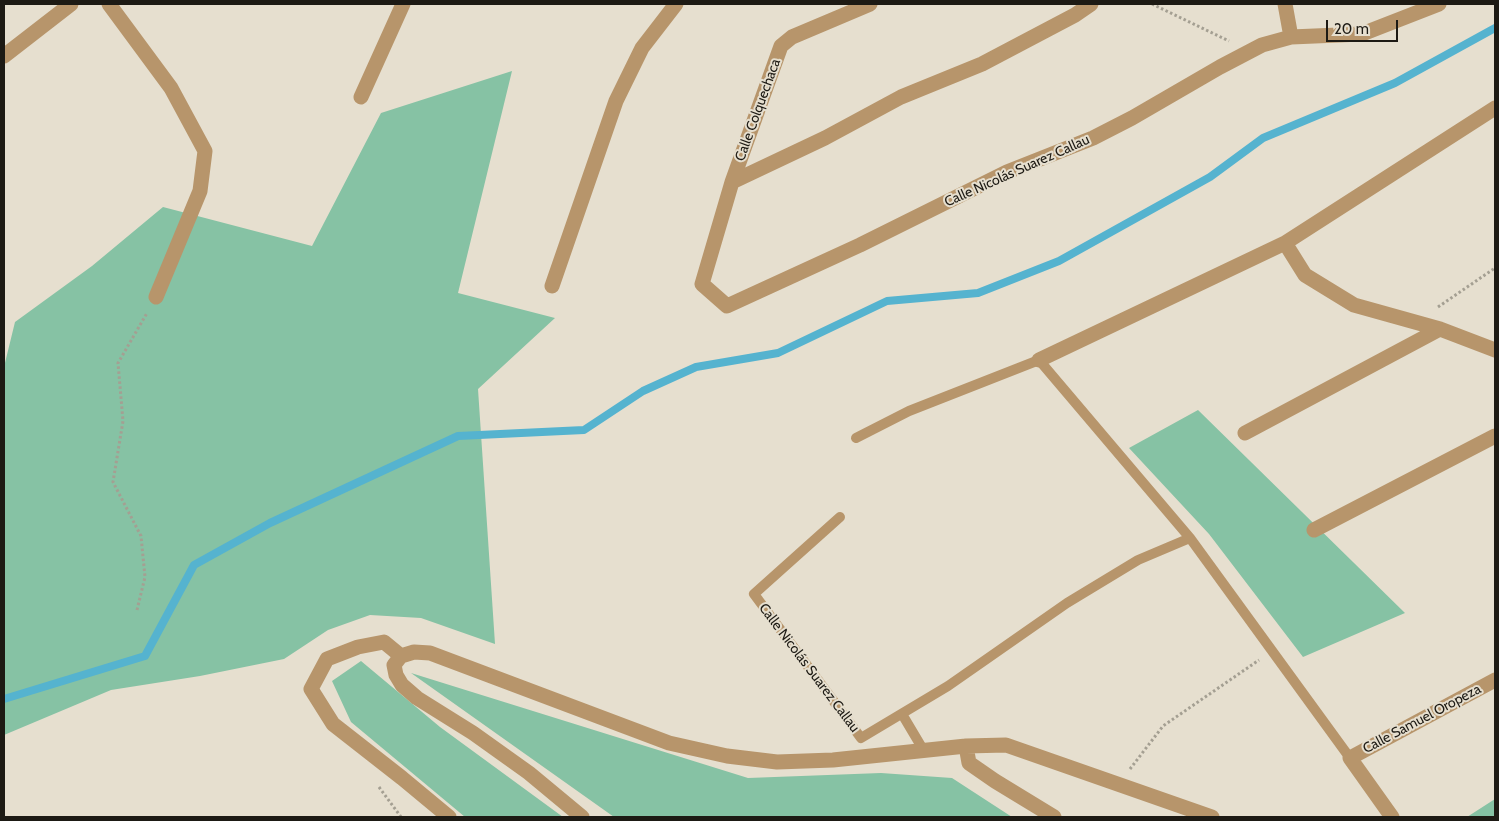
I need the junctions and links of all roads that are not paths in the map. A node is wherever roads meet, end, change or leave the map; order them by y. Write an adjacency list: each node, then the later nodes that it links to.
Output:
1 (72, 4): 10 (street)
2 (109, 4): 16 (street)
3 (403, 4): 11 (street)
4 (676, 4): 15 (street)
5 (870, 4): 13 (street, Calle Colquechaca)
6 (1091, 4): 13 (street)
7 (1284, 4): 9 (street)
8 (1440, 4): 9 (street, Calle Nicolás Suarez Callau)
9 (1291, 37): 13 (street, Calle Nicolás Suarez Callau)
10 (4, 56)
11 (361, 97)
12 (1495, 108): 14 (street)
13 (732, 182)
14 (1285, 243): 17 (street); 19 (street)
15 (552, 286)
16 (156, 297)
17 (1440, 330): 18 (street); 20 (street)
18 (1495, 350)
19 (1039, 360): 22 (lane); 25 (lane)
20 (1245, 433)
21 (1495, 436): 24 (street)
22 (856, 438)
23 (840, 517): 28 (lane, Calle Nicolás Suarez Callau)
24 (1314, 530)
25 (1190, 538): 28 (lane); 31 (lane)
26 (401, 656): 30 (street); 32 (street); 33 (street)
27 (1495, 680): 31 (street, Calle Samuel Oropeza)
28 (902, 714): 30 (lane)
29 (966, 746): 30 (street); 34 (street); 35 (street)
30 (924, 751)
31 (1350, 758): 36 (street)
32 (449, 817)
33 (582, 817)
34 (1054, 817)
35 (1212, 817)
36 (1392, 817)

